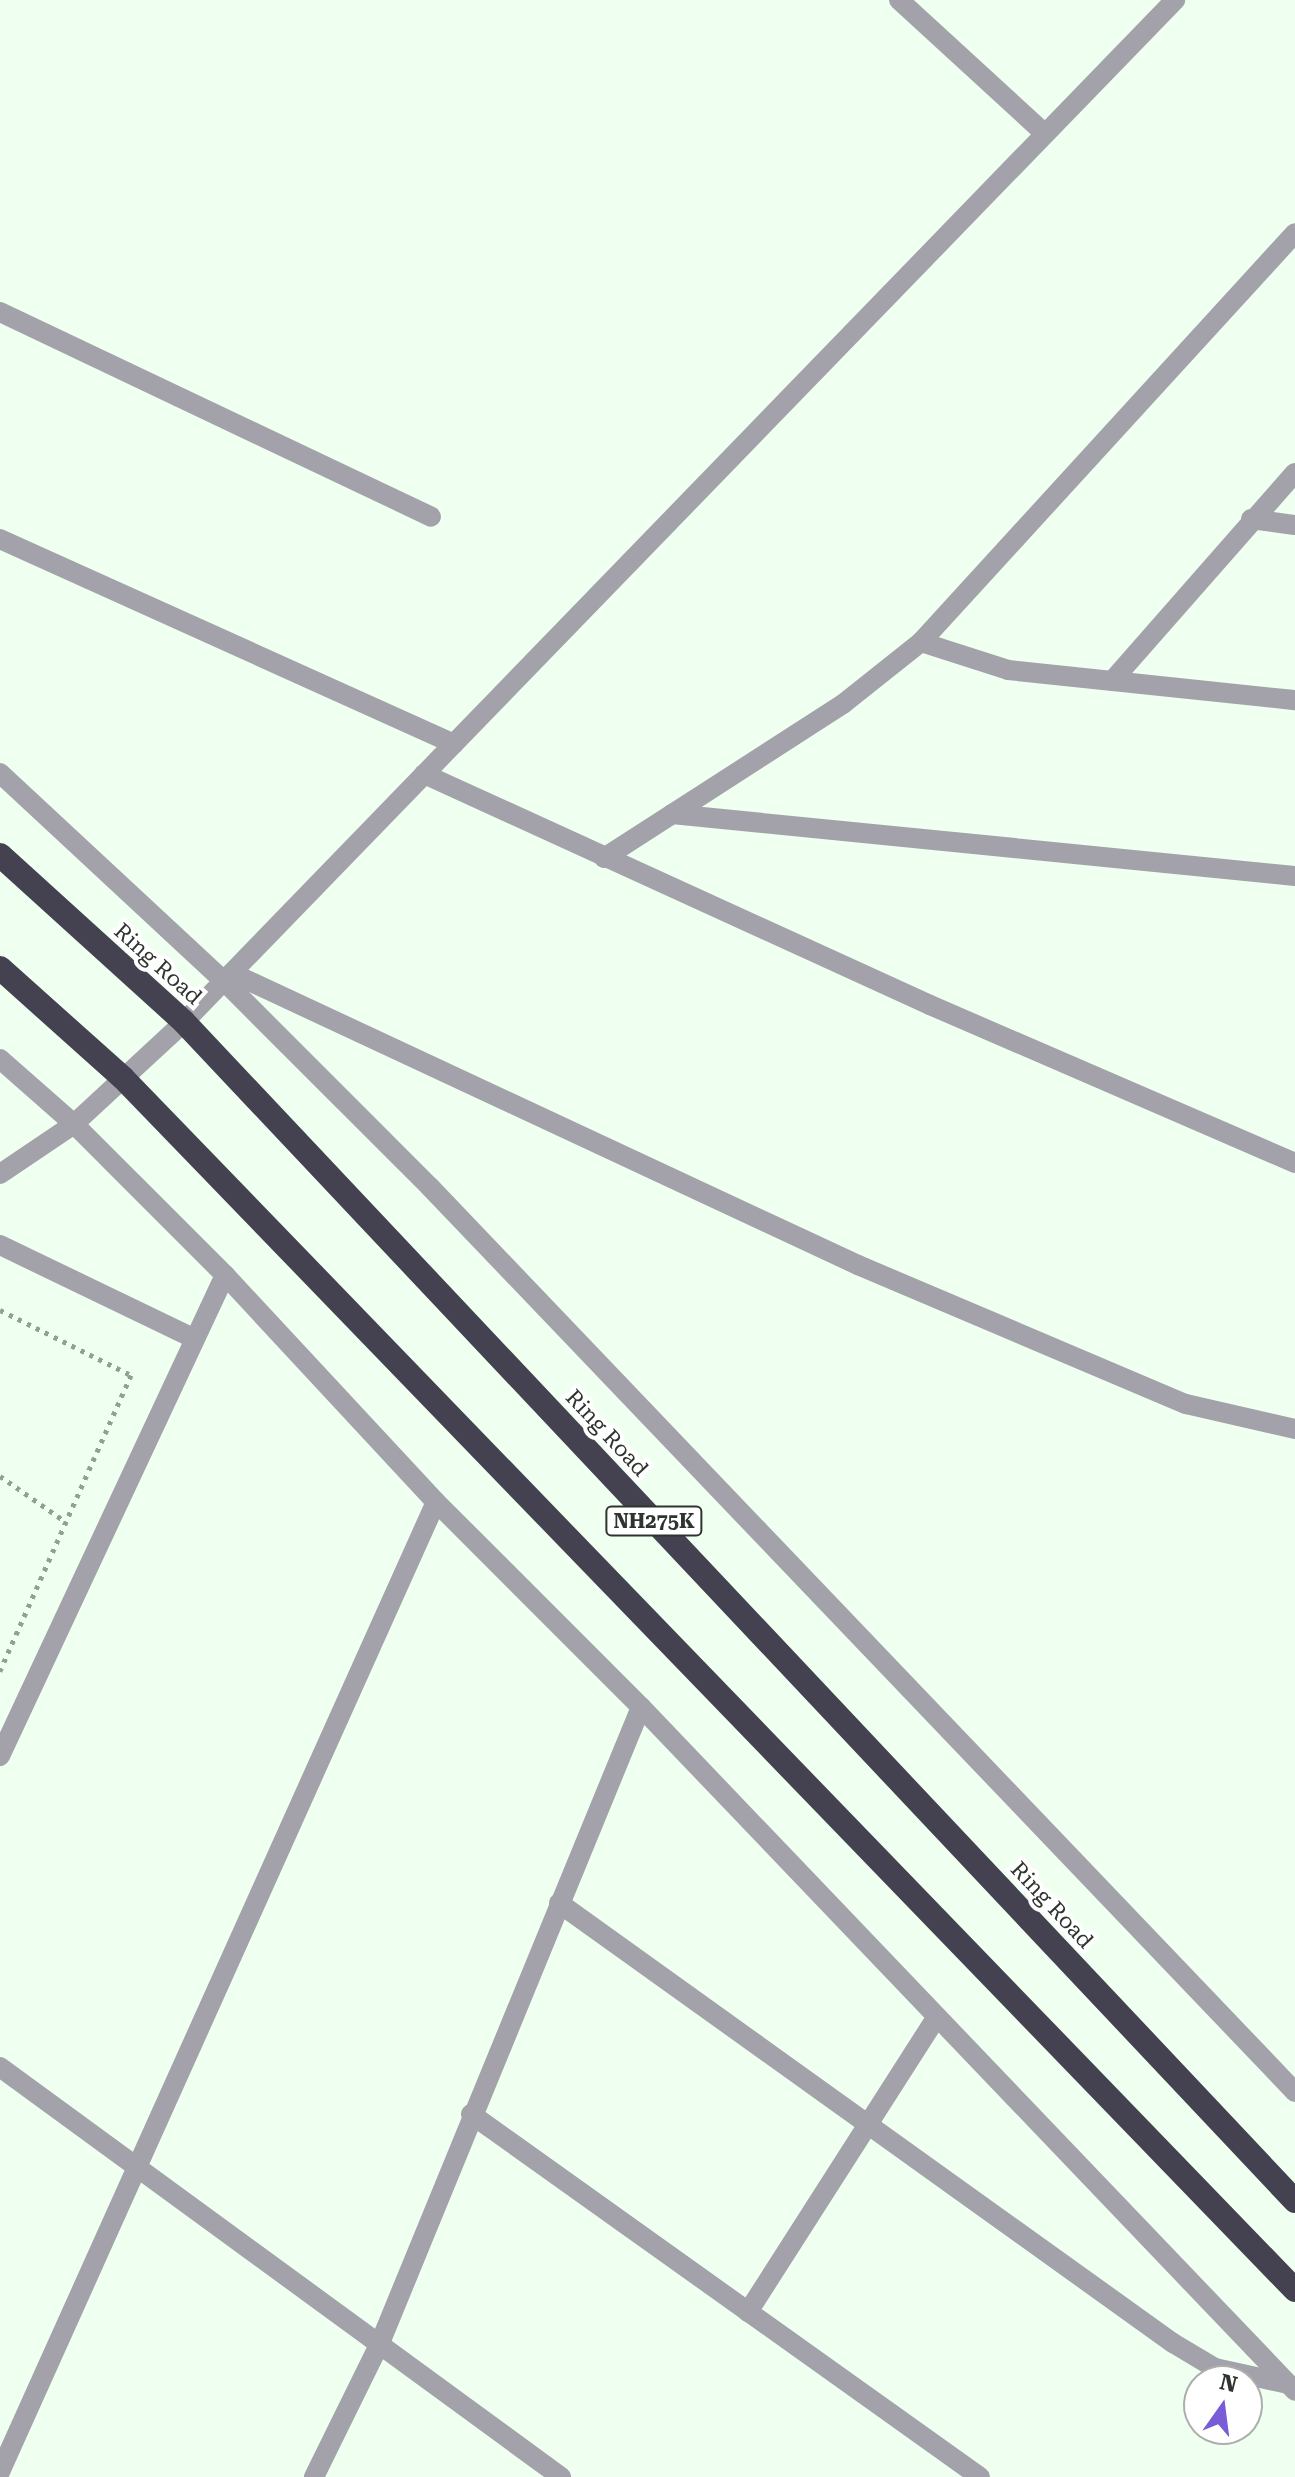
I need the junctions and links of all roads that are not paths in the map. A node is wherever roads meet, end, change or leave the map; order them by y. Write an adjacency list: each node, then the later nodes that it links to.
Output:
1 (899, 0): 3 (street)
2 (1175, 0): 3 (street)
3 (1045, 134): 14 (street)
4 (1293, 240): 11 (street)
5 (0, 312): 7 (street)
6 (1295, 473): 8 (street)
7 (431, 517)
8 (1251, 519): 9 (street); 12 (street)
9 (1295, 525)
10 (0, 539): 14 (street)
11 (921, 642): 12 (street); 17 (street)
12 (1112, 681): 13 (street)
13 (1295, 700)
14 (454, 744): 16 (street)
15 (0, 773): 22 (street)
16 (424, 774): 19 (street); 22 (street)
17 (672, 814): 19 (street); 20 (street)
18 (0, 855): 23 (highway, Ring Road / NH275K)
19 (604, 858): 27 (street)
20 (1295, 876)
21 (0, 968): 25 (highway, NH275K)
22 (228, 977): 23 (street); 32 (street); 39 (street)
23 (184, 1022): 25 (street); 43 (highway, Ring Road / NH275K)
24 (0, 1059): 26 (street)
25 (123, 1078): 26 (street); 44 (highway, NH275K)
26 (74, 1124): 28 (street); 30 (street)
27 (1295, 1163)
28 (0, 1174)
29 (0, 1245): 31 (street)
30 (225, 1275): 31 (street); 33 (street)
31 (195, 1339): 35 (street)
32 (1295, 1429)
33 (436, 1502): 34 (street); 42 (street)
34 (641, 1707): 36 (street); 37 (street)
35 (0, 1756)
36 (559, 1903): 40 (street); 41 (street)
37 (937, 2017): 41 (street); 47 (street)
38 (0, 2067): 42 (street)
39 (1295, 2092)
40 (471, 2114): 45 (street); 46 (street)
41 (868, 2124): 45 (street); 47 (street)
42 (136, 2164): 46 (street); 48 (street)
43 (1295, 2201)
44 (1295, 2290)
45 (748, 2312): 51 (street)
46 (380, 2343): 49 (street); 50 (street)
47 (1292, 2388)
48 (0, 2472)
49 (314, 2477)
50 (561, 2477)
51 (980, 2477)

